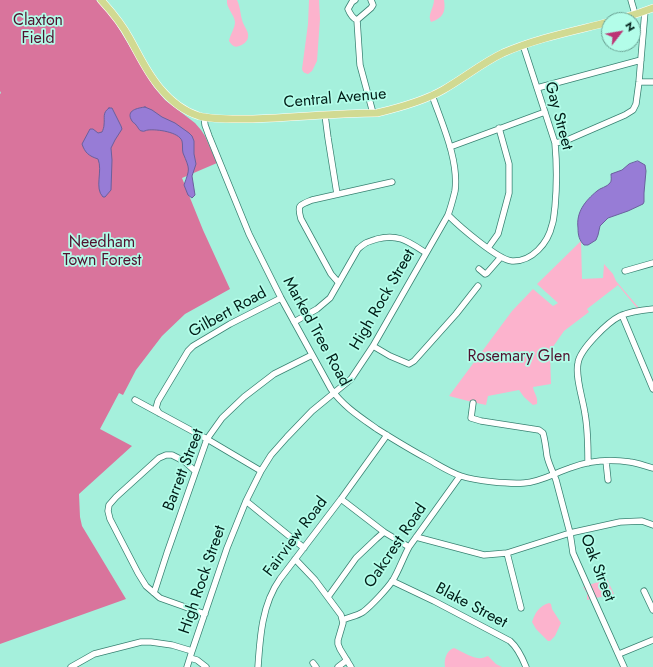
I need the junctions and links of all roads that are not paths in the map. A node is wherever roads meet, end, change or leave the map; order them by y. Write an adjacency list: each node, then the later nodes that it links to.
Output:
1 (101, 0): 20 (main road, Central Avenue)
2 (355, 0): 9 (street)
3 (371, 0): 9 (street)
4 (631, 0): 7 (street)
5 (653, 8): 6 (main road)
6 (645, 11): 8 (main road); 12 (street)
7 (634, 12)
8 (641, 12)
9 (357, 20): 18 (street)
10 (601, 24): 11 (main road, Central Avenue)
11 (523, 45): 15 (street, Gay Street); 16 (main road, Central Avenue)
12 (641, 60): 13 (street); 15 (street)
13 (639, 82): 14 (street); 22 (street)
14 (653, 82)
15 (538, 88): 17 (street, Gay Street)
16 (432, 95): 18 (main road, Central Avenue); 23 (street, High Rock Street)
17 (545, 112): 21 (street); 22 (street, Gay Street)
18 (373, 113): 19 (main road, Central Avenue)
19 (325, 115): 20 (main road, Central Avenue); 25 (street)
20 (204, 117): 35 (street, Marked Tree Road)
21 (499, 128): 23 (street); 27 (street)
22 (555, 143): 29 (street, Gay Street)
23 (450, 147): 26 (street, High Rock Street)
24 (392, 182): 25 (street)
25 (337, 194): 33 (street)
26 (448, 215): 27 (street, Gay Street); 28 (street, High Rock Street)
27 (488, 248): 29 (street, Gay Street)
28 (426, 253): 33 (street); 39 (street, High Rock Street)
29 (501, 257): 31 (street)
30 (653, 263): 32 (street)
31 (479, 269)
32 (626, 271)
33 (338, 282): 38 (street)
34 (478, 286): 39 (street)
35 (281, 298): 38 (street, Marked Tree Road); 45 (street, Gilbert Road)
36 (653, 310): 37 (street)
37 (622, 315): 41 (street); 49 (street)
38 (294, 322): 40 (street, Marked Tree Road)
39 (372, 346): 42 (street, High Rock Street)
40 (312, 355): 42 (street, Marked Tree Road); 47 (street, Barrett Street)
41 (653, 388)
42 (334, 394): 46 (street, Marked Tree Road); 52 (street, High Rock Street)
43 (135, 400): 45 (street)
44 (473, 403): 53 (street, Oak Street)
45 (159, 413): 47 (street)
46 (387, 435): 54 (street, Marked Tree Road); 56 (street, Fairview Road)
47 (207, 438): 51 (street, Barrett Street); 52 (street)
48 (606, 461): 49 (street, Marked Tree Road); 50 (street, Marked Tree Road); 55 (street)
49 (588, 463): 53 (street, Marked Tree Road)
50 (653, 468)
51 (195, 471): 68 (street, Barrett Street); 68 (street)
52 (261, 471): 57 (street, High Rock Street)
53 (554, 474): 54 (street, Marked Tree Road); 60 (street, Oak Street)
54 (460, 476): 61 (street, Oakcrest Road)
55 (608, 480)
56 (341, 499): 59 (street); 63 (street, Fairview Road)
57 (246, 501): 63 (street); 72 (street, High Rock Street)
58 (653, 525): 60 (street)
59 (384, 532): 62 (street); 69 (street)
60 (570, 533): 64 (street); 76 (street, Oak Street)
61 (416, 537): 62 (street, Oakcrest Road); 64 (street)
62 (409, 547): 66 (street, Oakcrest Road)
63 (304, 548): 65 (street, Fairview Road)
64 (507, 553): 70 (street)
65 (295, 559): 69 (street); 82 (street, Fairview Road)
66 (392, 581): 73 (street, Oakcrest Road); 85 (street, Blake Street)
67 (644, 591): 71 (street)
68 (154, 593): 72 (street)
69 (328, 597): 73 (street)
70 (521, 608)
71 (653, 610)
72 (205, 614): 75 (street, High Rock Street)
73 (343, 620): 78 (street)
74 (653, 640): 76 (street)
75 (192, 651): 77 (street, High Rock Street); 79 (street)
76 (619, 654): 86 (street, Oak Street)
77 (190, 658): 80 (street, High Rock Street); 81 (street)
78 (347, 660): 83 (street); 84 (street)
79 (71, 667)
80 (188, 667)
81 (206, 667)
82 (258, 667)
83 (338, 667)
84 (351, 667)
85 (526, 667)
86 (624, 667)

